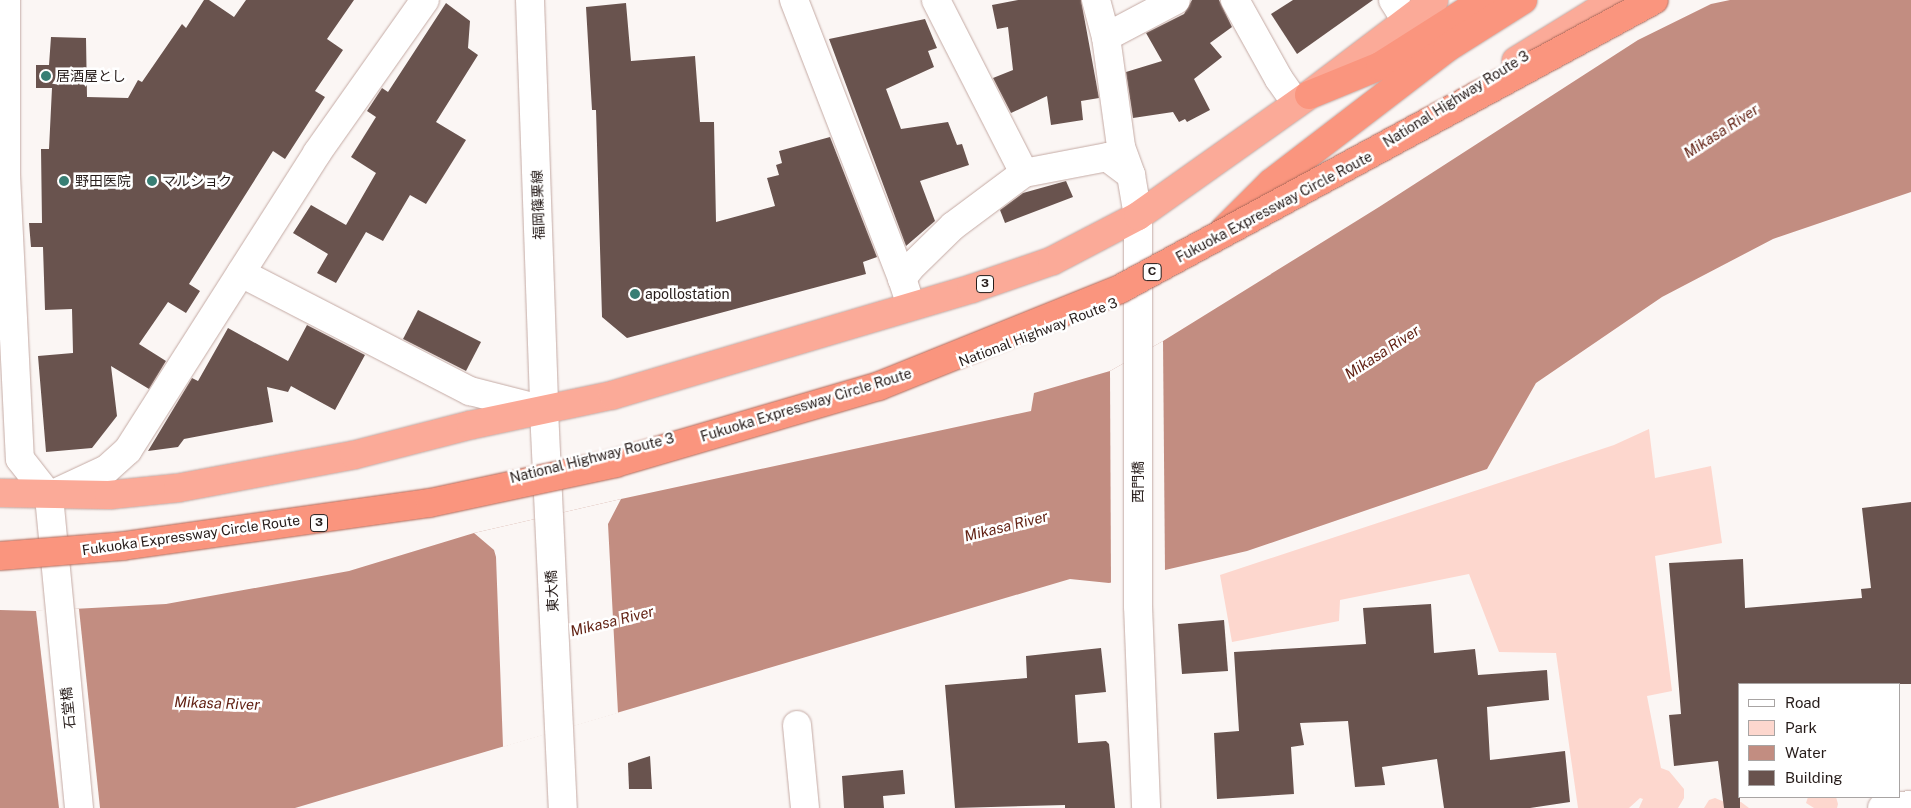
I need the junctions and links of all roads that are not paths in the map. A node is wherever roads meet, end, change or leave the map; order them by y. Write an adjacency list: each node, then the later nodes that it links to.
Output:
1 (6, 0): 29 (street)
2 (425, 0): 22 (street)
3 (530, 0): 26 (street, 福岡篠栗線)
4 (794, 0): 23 (street)
5 (936, 0): 18 (street)
6 (1096, 0): 16 (street, 西門橋)
7 (1176, 0): 16 (street)
8 (1235, 0): 17 (street)
9 (1434, 0): 15 (highway, 3)
10 (1484, 0): 17 (highway)
11 (1523, 0): 21 (highway)
12 (1626, 0): 21 (highway, National Highway Route 3 / 3)
13 (1644, 0): 30 (highway, Fukuoka Expressway Circle Route / C, bridge)
14 (1654, 0): 32 (highway, Fukuoka Expressway Circle Route / C, bridge)
15 (1399, 10): 17 (highway, 3)
16 (1106, 37): 19 (street, 西門橋)
17 (1302, 99): 20 (highway, 3)
18 (1024, 173): 19 (street); 23 (street)
19 (1131, 175): 20 (street, 西門橋)
20 (1138, 216): 24 (street, 西門橋); 25 (highway, 3)
21 (1191, 263): 24 (highway, National Highway Route 3 / 3)
22 (241, 273): 26 (street); 29 (street)
23 (902, 278): 25 (street)
24 (1137, 293): 27 (highway, National Highway Route 3 / 3); 38 (street, 西門橋)
25 (911, 306): 26 (highway, 3)
26 (544, 410): 27 (street, 福岡篠栗線); 29 (highway, 3)
27 (546, 468): 31 (highway, National Highway Route 3 / 3); 36 (street, 東大橋)
28 (0, 494): 29 (highway, 3)
29 (49, 496): 31 (street, 石堂橋)
30 (0, 550): 31 (highway, National Highway Route 3 / 3)
31 (55, 551): 35 (street, 石堂橋)
32 (0, 556)
33 (797, 725): 37 (street)
34 (1911, 805): 39 (street)
35 (80, 808)
36 (563, 808)
37 (805, 808)
38 (1146, 808)
39 (1882, 808)

